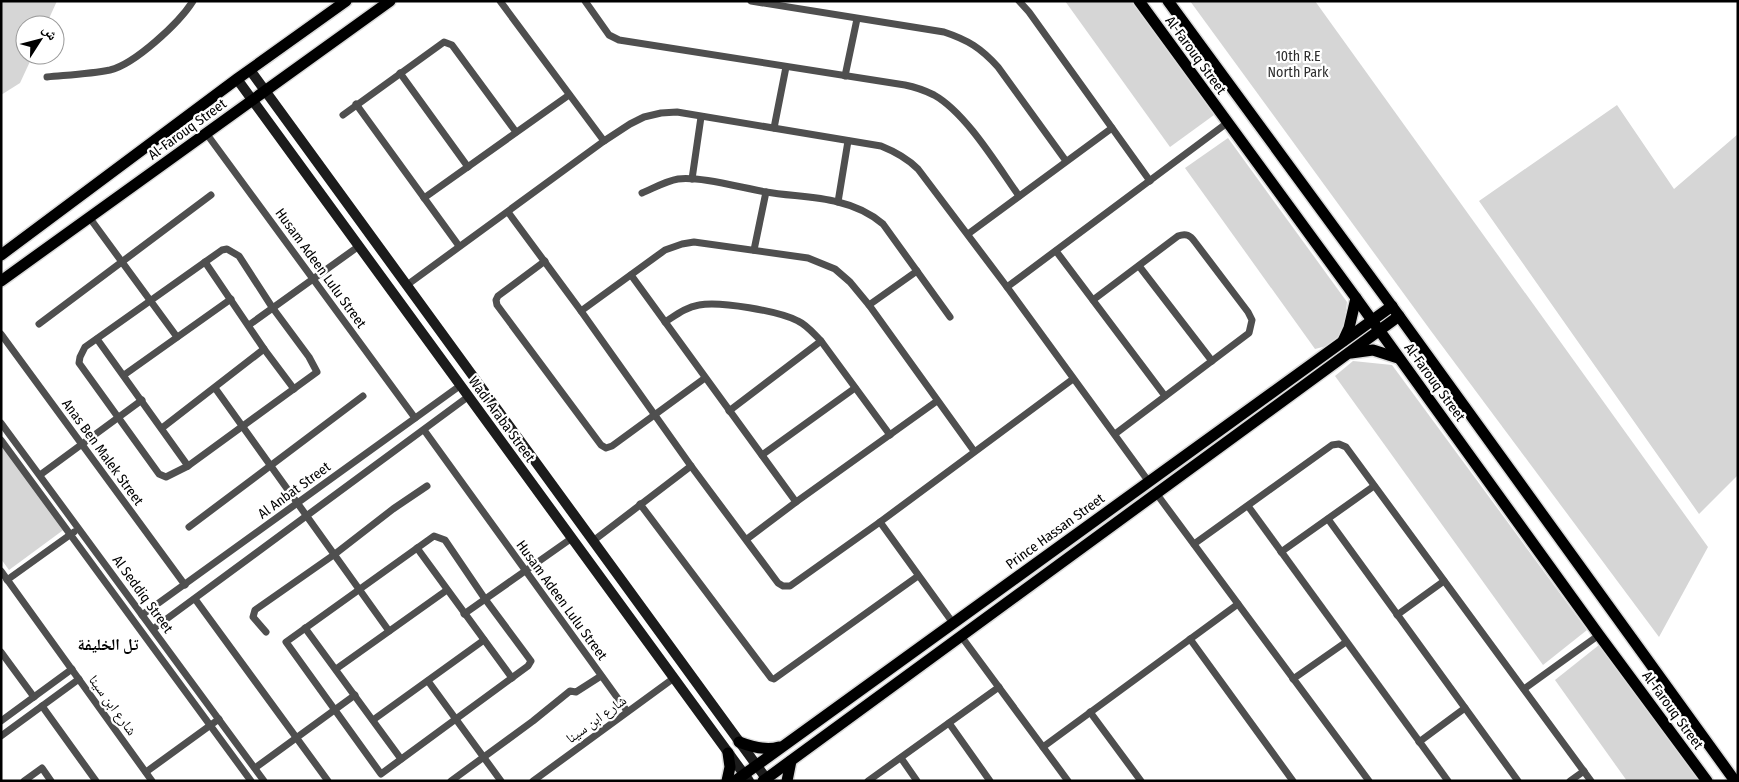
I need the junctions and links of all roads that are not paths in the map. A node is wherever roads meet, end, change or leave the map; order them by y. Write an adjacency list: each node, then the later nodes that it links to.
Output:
1 (193, 1): 16 (street)
2 (346, 1): 13 (main road, Al-Farouq Street)
3 (390, 1): 18 (main road, Al-Farouq Street)
4 (500, 1): 19 (street)
5 (596, 1): 10 (street)
6 (751, 1): 11 (street)
7 (1019, 1): 26 (street)
8 (1139, 1): 24 (main road, Al-Farouq Street)
9 (1168, 1): 66 (main road, Al-Farouq Street)
10 (586, 4): 12 (street)
11 (857, 19): 15 (street); 31 (street)
12 (786, 67): 15 (street); 25 (street)
13 (250, 70): 17 (main road, Al-Farouq Street); 18 (main road, Wadi Araba Street)
14 (400, 73): 21 (street); 27 (street); 32 (street)
15 (845, 76): 38 (street)
16 (47, 77)
17 (237, 79): 20 (main road, Wadi Araba Street); 44 (main road, Al-Farouq Street)
18 (265, 91): 20 (main road, Al-Farouq Street); 59 (main road, Wadi Araba Street)
19 (569, 95): 27 (street); 30 (street)
20 (252, 100): 28 (main road, Al-Farouq Street); 45 (main road, Wadi Araba Street)
21 (356, 104): 22 (street); 39 (street)
22 (343, 115)
23 (700, 117): 25 (street); 30 (street); 33 (street)
24 (1227, 123): 34 (street); 61 (main road, Al-Farouq Street)
25 (774, 128): 29 (street)
26 (1112, 128): 31 (street); 34 (street)
27 (516, 132): 32 (street)
28 (206, 133): 42 (main road, Al-Farouq Street); 57 (street, Husam Adeen Lulu Street)
29 (848, 140): 40 (street); 43 (street)
30 (604, 141): 41 (street)
31 (1066, 161): 38 (street)
32 (468, 168): 39 (street)
33 (692, 179): 35 (street); 36 (street)
34 (1150, 180): 48 (street)
35 (766, 192): 40 (street); 47 (street)
36 (642, 193)
37 (211, 195): 52 (street)
38 (1019, 196): 43 (street)
39 (424, 198): 46 (street)
40 (838, 202): 55 (street)
41 (508, 212): 46 (street); 51 (street)
42 (89, 217): 50 (main road, Al-Farouq Street); 52 (street)
43 (968, 234): 60 (street)
44 (24, 238): 49 (main road, Al-Farouq Street); 50 (main road)
45 (359, 246): 57 (street); 88 (main road, Wadi Araba Street)
46 (459, 246): 59 (street)
47 (754, 250): 56 (street); 65 (street)
48 (1056, 250): 60 (street); 63 (street)
49 (1, 254)
50 (38, 255): 58 (main road, Al-Farouq Street)
51 (545, 261): 68 (street); 98 (street)
52 (122, 262): 64 (street); 73 (street)
53 (205, 262): 62 (street); 64 (street); 67 (street)
54 (1139, 266): 63 (street); 84 (street); 84 (street)
55 (917, 271): 65 (street); 70 (street)
56 (631, 276): 68 (street); 72 (street)
57 (313, 279): 67 (street); 100 (street, Husam Adeen Lulu Street)
58 (1, 281)
59 (407, 285): 115 (main road, Wadi Araba Street)
60 (1007, 287): 87 (street)
61 (1356, 298): 71 (main road, Al-Farouq Street); 80 (main road)
62 (231, 299): 74 (street); 77 (street)
63 (1093, 300): 94 (street)
64 (151, 302): 77 (street); 78 (street)
65 (870, 305): 96 (street)
66 (1392, 306): 69 (main road, Al-Farouq Street); 71 (main road, Prince Hassan Street)
67 (272, 307): 74 (street); 91 (street)
68 (582, 311): 98 (street)
69 (1399, 316): 75 (main road); 227 (main road, Al-Farouq Street)
70 (950, 317)
71 (1372, 320): 75 (main road, Al-Farouq Street); 80 (main road, Prince Hassan Street)
72 (665, 322): 79 (street); 86 (street)
73 (39, 324)
74 (249, 325): 81 (street)
75 (1379, 331): 82 (main road); 83 (main road, Al-Farouq Street)
76 (1, 334): 108 (street, Anas Ben Malek Street)
77 (177, 338): 85 (street)
78 (97, 339): 85 (street); 99 (street)
79 (821, 342): 90 (street); 97 (street)
80 (1342, 342): 116 (main road, Prince Hassan Street)
81 (264, 349): 89 (street); 91 (street)
82 (1347, 354): 83 (main road); 120 (main road)
83 (1399, 359): 157 (main road, Al-Farouq Street)
84 (1212, 361): 94 (street)
85 (124, 375): 95 (street)
86 (706, 378): 97 (street); 98 (street)
87 (1074, 378): 105 (street); 109 (street)
88 (461, 385): 93 (main road, Wadi Araba Street); 100 (street, Al Anbat Street)
89 (215, 388): 102 (street); 103 (street)
90 (855, 388): 106 (street); 110 (street)
91 (294, 389): 102 (street)
92 (363, 396): 111 (street)
93 (469, 396): 104 (street, Al Anbat Street); 119 (main road, Wadi Araba Street)
94 (1165, 396): 105 (street)
95 (142, 400): 99 (street); 103 (street)
96 (938, 401): 106 (street); 109 (street)
97 (729, 412): 110 (street)
98 (655, 416): 113 (street)
99 (118, 417): 108 (street); 112 (street)
100 (416, 418): 122 (street, Al Anbat Street)
101 (1, 423): 114 (street, Al Seddiq Street)
102 (243, 427): 111 (street); 112 (street)
103 (162, 428): 112 (street)
104 (424, 430): 125 (street, Al Anbat Street); 138 (street, Husam Adeen Lulu Street)
105 (1115, 434): 116 (street)
106 (890, 435): 121 (street)
107 (1, 440): 130 (street, Al Seddiq Street)
108 (82, 445): 114 (street); 143 (street, Anas Ben Malek Street)
109 (974, 451): 127 (street)
110 (762, 455): 121 (street)
111 (271, 465): 122 (street); 128 (street)
112 (188, 466)
113 (691, 466): 123 (street); 132 (street)
114 (40, 475): 129 (street, Al Seddiq Street)
115 (547, 478): 119 (main road); 133 (main road, Wadi Araba Street)
116 (1149, 482): 152 (main road, Prince Hassan Street)
117 (427, 486): 137 (street)
118 (1374, 486): 124 (street); 126 (street); 142 (street)
119 (535, 488): 131 (main road, Wadi Araba Street)
120 (1156, 493): 134 (street); 158 (main road)
121 (796, 502): 132 (street)
122 (298, 503): 125 (street); 143 (street, Al Anbat Street)
123 (640, 504): 133 (street); 140 (street)
124 (1248, 506): 134 (street); 136 (street)
125 (307, 516): 137 (street); 146 (street, Al Anbat Street)
126 (1328, 519): 136 (street); 151 (street)
127 (880, 522): 132 (street); 140 (street)
128 (189, 527)
129 (79, 528): 130 (street); 150 (street, Al Seddiq Street)
130 (71, 534): 141 (street); 185 (street, Al Seddiq Street)
131 (572, 538): 138 (street); 167 (main road, Wadi Araba Street)
132 (747, 539)
133 (593, 541): 188 (main road, Wadi Araba Street)
134 (1194, 544): 148 (street)
135 (417, 548): 144 (street); 145 (street); 147 (street)
136 (1281, 552): 161 (street)
137 (334, 554): 144 (street); 156 (street)
138 (525, 570): 147 (street); 165 (street, Husam Adeen Lulu Street)
139 (1, 571): 141 (street, شارع ابن سينا)
140 (918, 576): 152 (street)
141 (7, 580): 164 (street, شارع ابن سينا)
142 (1444, 581): 151 (street); 172 (street)
143 (185, 585): 150 (street, Al Anbat Street)
144 (359, 589): 153 (street); 155 (street)
145 (447, 590): 149 (street); 155 (street)
146 (194, 599): 154 (street, Al Anbat Street); 187 (street)
147 (485, 599): 149 (street); 166 (street)
148 (1238, 604): 159 (street); 169 (street)
149 (464, 614): 160 (street)
150 (142, 615): 154 (street, Al Seddiq Street)
151 (1397, 615): 176 (street)
152 (953, 623): 190 (main road, Prince Hassan Street)
153 (305, 628): 163 (street); 177 (street)
154 (152, 629): 180 (street, Al Seddiq Street)
155 (389, 631): 163 (street)
156 (266, 632)
157 (1599, 635): 172 (street); 226 (main road, Al-Farouq Street)
158 (961, 636): 171 (street); 196 (main road)
159 (1190, 639): 179 (street); 220 (street)
160 (484, 640): 166 (street); 170 (street)
161 (1346, 642): 169 (street); 189 (street)
162 (1, 652): 174 (street)
163 (336, 668): 173 (street)
164 (72, 669): 168 (street, شارع ابن سينا); 174 (street)
165 (601, 676): 178 (street, Husam Adeen Lulu Street); 193 (street)
166 (512, 678): 181 (street)
167 (674, 678): 178 (street, شارع ابن سينا); 192 (main road, Wadi Araba Street)
168 (79, 679): 175 (street); 200 (street, شارع ابن سينا)
169 (1294, 679): 221 (street)
170 (428, 681): 181 (street); 182 (street)
171 (999, 687): 184 (street); 191 (street)
172 (1524, 689): 199 (street)
173 (354, 695): 177 (street); 182 (street)
174 (34, 697): 183 (street)
175 (42, 706): 186 (street); 205 (street)
176 (1465, 708): 189 (street); 223 (street)
177 (335, 710): 187 (street); 195 (street)
178 (627, 711): 212 (street, شارع ابن سينا)
179 (1090, 712): 191 (street); 219 (street)
180 (219, 719): 185 (street); 198 (street, Al Seddiq Street)
181 (456, 719): 193 (street); 195 (street)
182 (373, 720): 195 (street)
183 (1, 721)
184 (949, 723): 194 (street); 217 (street)
185 (211, 726): 200 (street); 207 (street, Al Seddiq Street)
186 (1, 736)
187 (297, 738): 198 (street); 209 (street)
188 (740, 742): 190 (main road); 197 (main road, Wadi Araba Street)
189 (1419, 742): 222 (street)
190 (783, 746): 197 (main road, Prince Hassan Street)
191 (1043, 747): 218 (street)
192 (728, 753): 201 (main road, Wadi Araba Street); 213 (main road)
193 (483, 757): 210 (street); 211 (street)
194 (900, 758): 215 (street); 216 (street)
195 (401, 759)
196 (791, 760): 202 (main road); 214 (main road)
197 (757, 766): 201 (main road, Prince Hassan Street); 202 (main road, Wadi Araba Street)
198 (255, 768): 208 (street, Al Seddiq Street)
199 (1584, 771): 224 (street); 225 (street)
200 (146, 772): 206 (street, شارع ابن سينا)
201 (743, 779)
202 (766, 780)
203 (24, 781): 204 (street)
204 (51, 781)
205 (96, 781)
206 (152, 781)
207 (251, 781)
208 (264, 781)
209 (328, 781)
210 (451, 781)
211 (501, 781)
212 (533, 781)
213 (727, 781)
214 (787, 781)
215 (868, 781)
216 (917, 781)
217 (990, 781)
218 (1068, 781)
219 (1141, 781)
220 (1293, 781)
221 (1369, 781)
222 (1448, 781)
223 (1518, 781)
224 (1570, 781)
225 (1591, 781)
226 (1707, 781)
227 (1734, 781)

